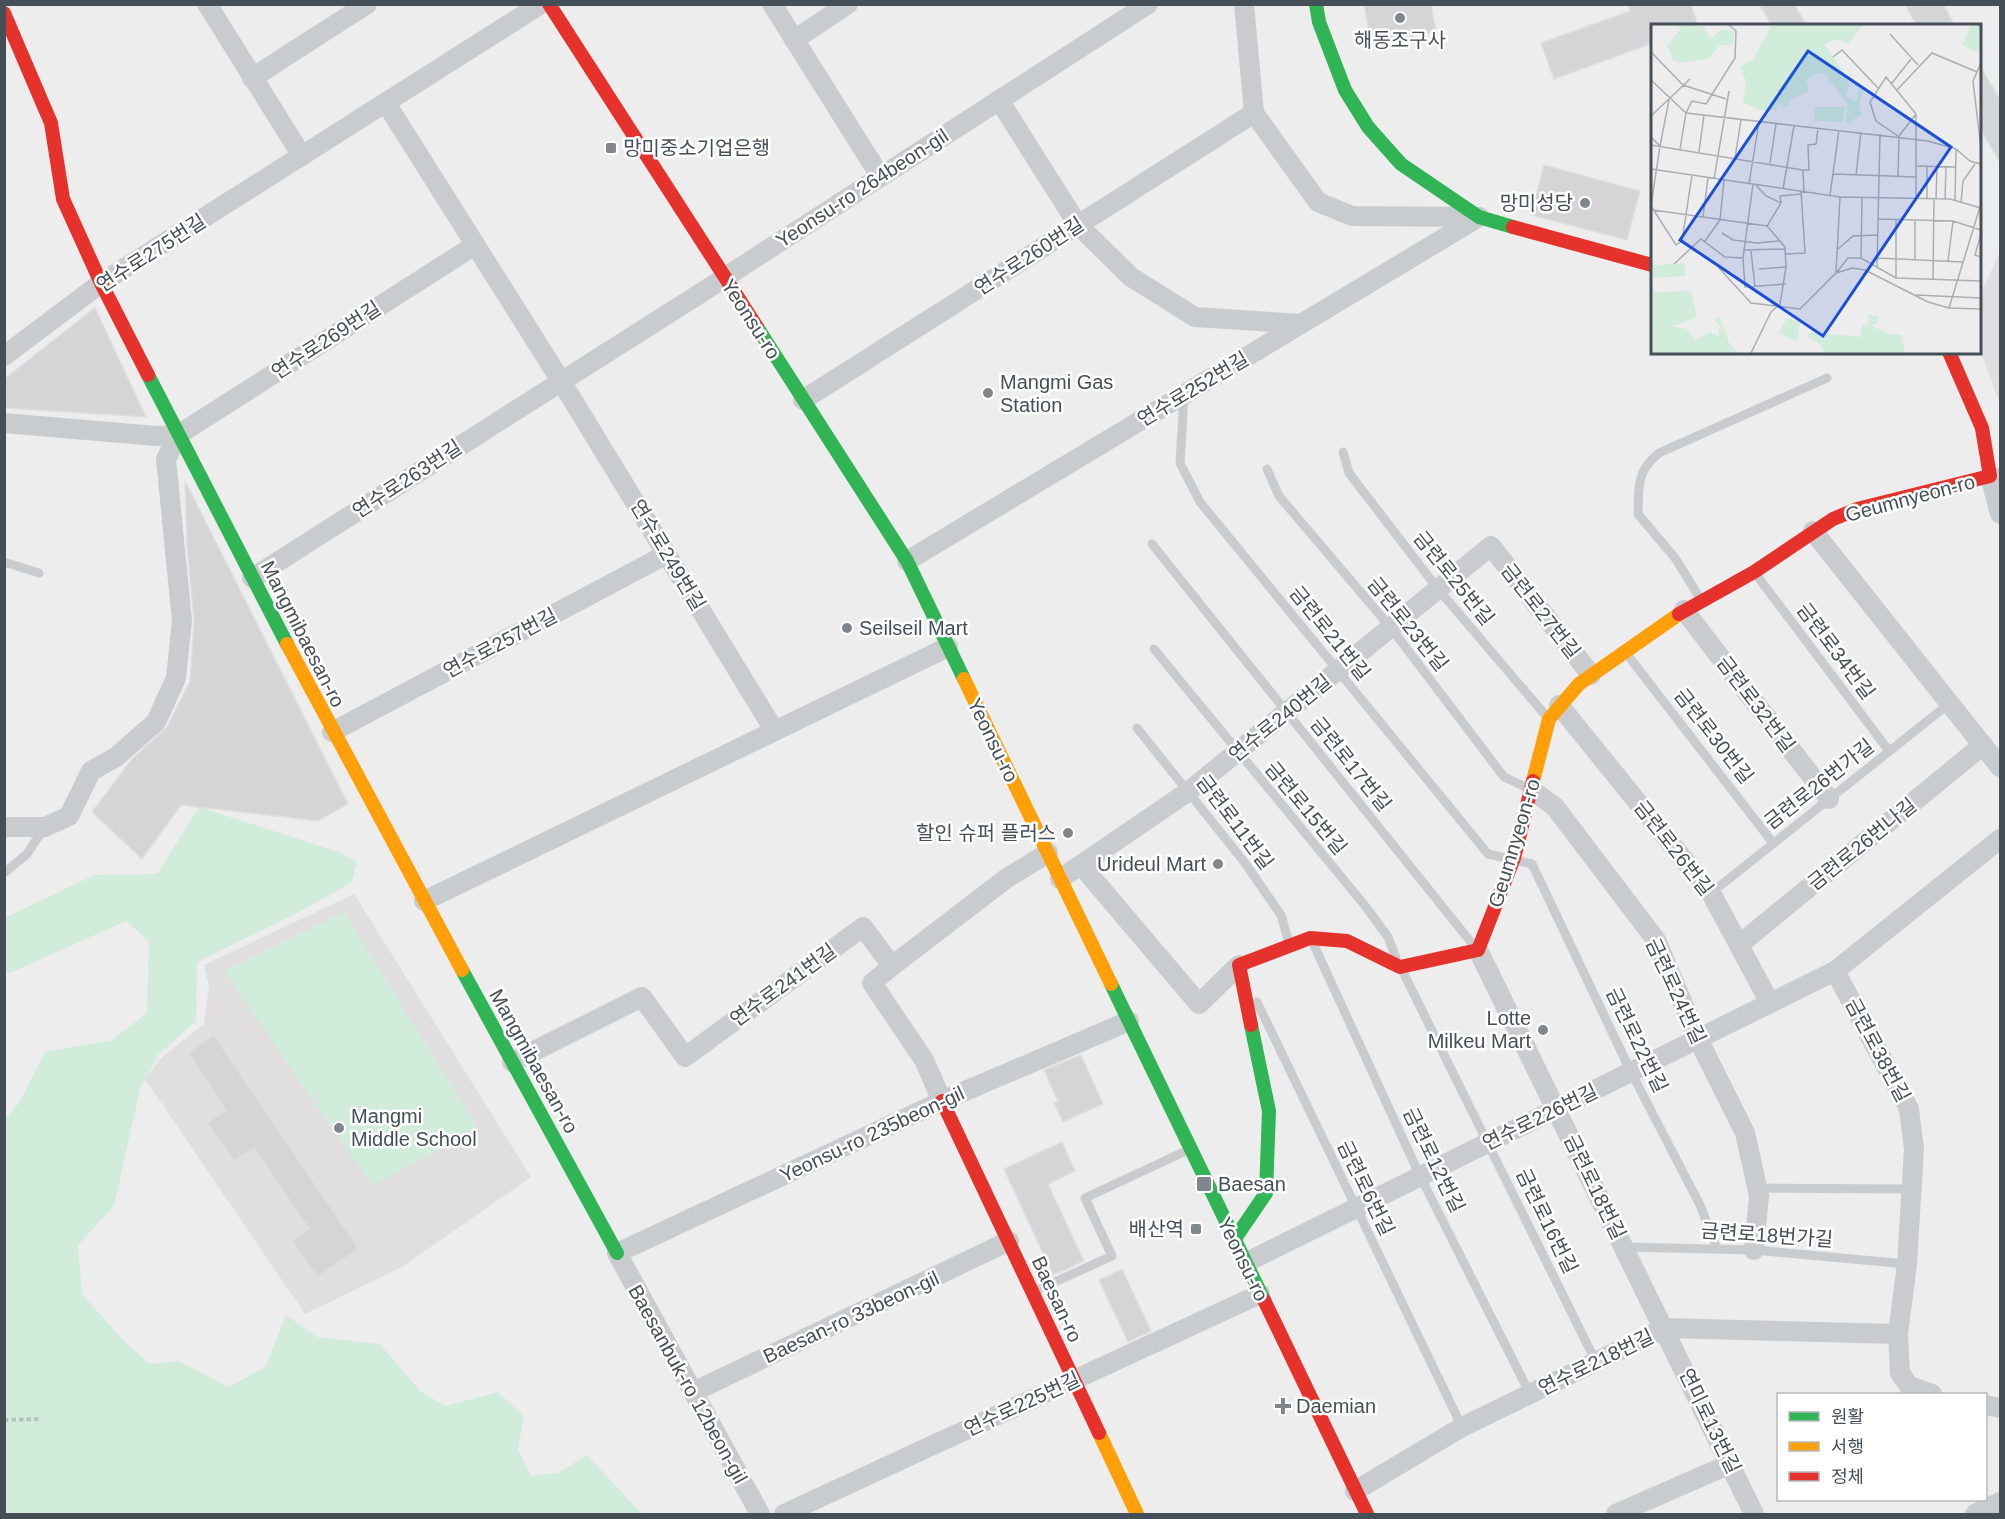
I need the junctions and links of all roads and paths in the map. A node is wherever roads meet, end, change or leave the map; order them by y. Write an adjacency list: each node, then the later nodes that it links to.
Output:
1 (367, 4): 12 (street)
2 (541, 4): 14 (street, 연수로275번길)
3 (549, 4): 22 (street, Yeonsu-ro)
4 (772, 4): 11 (street)
5 (848, 4): 11 (street)
6 (1148, 4): 13 (street, Yeonsu-ro 264beon-gil)
7 (1244, 4): 15 (street)
8 (1316, 4): 18 (street)
9 (211, 6): 12 (street)
10 (4, 13): 23 (street, Mangmibaesan-ro)
11 (795, 40): 17 (street)
12 (252, 78): 16 (street)
13 (999, 99): 17 (street, Yeonsu-ro 264beon-gil); 19 (street)
14 (386, 104): 16 (street, 연수로275번길); 20 (street)
15 (1254, 113): 18 (street); 19 (street, 연수로260번길)
16 (302, 156): 23 (street, 연수로275번길)
17 (880, 176): 22 (street, Yeonsu-ro 264beon-gil)
18 (1479, 217): 21 (street); 24 (street, 연수로252번길)
19 (1078, 225): 24 (street); 30 (street, 연수로260번길)
20 (475, 245): 28 (street); 32 (street, 연수로269번길)
21 (1651, 264)
22 (724, 276): 28 (street, 연수로263번길); 30 (street, Yeonsu-ro)
23 (101, 283): 26 (street, 연수로275번길); 32 (street, Mangmibaesan-ro)
24 (1301, 324): 29 (street, 연수로252번길)
25 (1950, 354): 35 (street)
26 (4, 356)
27 (1827, 378): 47 (lane)
28 (561, 381): 40 (street, 연수로249번길); 45 (street, 연수로263번길)
29 (1184, 395): 41 (street, 연수로252번길); 53 (lane, 금련로21번길)
30 (804, 400): 41 (street, Yeonsu-ro)
31 (4, 423): 32 (street)
32 (178, 435): 45 (street, Mangmibaesan-ro); 69 (street)
33 (1343, 452): 46 (lane, 금련로25번길)
34 (1267, 469): 49 (lane, 금련로23번길)
35 (1995, 478): 36 (street); 37 (street, Geumnyeon-ro)
36 (2001, 514)
37 (1813, 531): 43 (street, Geumnyeon-ro); 55 (street)
38 (1152, 544): 56 (lane, 금련로17번길)
39 (1491, 546): 46 (street, 연수로240번길); 54 (street, 금련로27번길)
40 (667, 554): 59 (street, 연수로249번길); 60 (street, 연수로257번길)
41 (907, 561): 50 (street, Yeonsu-ro)
42 (4, 562): 44 (lane)
43 (1754, 572): 47 (street, Geumnyeon-ro); 62 (lane, 금련로34번길)
44 (39, 573)
45 (252, 578): 60 (street, Mangmibaesan-ro)
46 (1438, 589): 49 (street, 연수로240번길); 57 (lane, 금련로25번길)
47 (1702, 600): 48 (street, Geumnyeon-ro)
48 (1684, 610): 52 (street, Geumnyeon-ro); 67 (street, 금련로32번길)
49 (1390, 628): 53 (street, 연수로240번길); 65 (lane, 금련로23번길)
50 (948, 647): 59 (street); 72 (street, Yeonsu-ro)
51 (1154, 649): 63 (lane, 금련로15번길)
52 (1625, 651): 54 (street, Geumnyeon-ro); 71 (lane, 금련로30번길)
53 (1338, 671): 56 (street, 연수로240번길); 73 (lane, 금련로21번길)
54 (1591, 675): 57 (street, Geumnyeon-ro)
55 (1950, 703): 61 (street); 62 (lane, 금련로26번가길)
56 (1286, 712): 63 (street, 연수로240번길); 82 (lane, 금련로17번길)
57 (1554, 712): 65 (street, Geumnyeon-ro); 77 (street, 금련로26번길)
58 (1137, 728): 66 (lane, 금련로11번길)
59 (774, 730): 78 (street)
60 (332, 732): 78 (street, Mangmibaesan-ro)
61 (1983, 745): 64 (street); 80 (street, 금련로26번나길)
62 (1889, 751): 67 (lane, 금련로26번가길)
63 (1237, 753): 66 (street, 연수로240번길); 85 (lane, 금련로15번길)
64 (2001, 767)
65 (1532, 790): 73 (street, Geumnyeon-ro); 89 (street, 금련로24번길)
66 (1190, 791): 74 (street, 연수로240번길); 81 (lane, 금련로11번길)
67 (1829, 799): 71 (lane, 금련로26번가길)
68 (4, 827): 69 (street)
69 (45, 827): 75 (lane)
70 (2001, 839): 86 (street)
71 (1773, 843): 77 (lane, 금련로26번가길)
72 (1048, 854): 76 (street, Yeonsu-ro); 84 (street)
73 (1514, 858): 82 (street, Geumnyeon-ro); 91 (lane, 금련로22번길)
74 (1081, 865): 76 (street, 연수로240번길); 83 (street)
75 (4, 873)
76 (1060, 879): 88 (street, Yeonsu-ro)
77 (1711, 893): 80 (street, 금련로26번길)
78 (424, 901): 90 (street, Mangmibaesan-ro)
79 (1310, 938): 81 (street); 85 (street); 96 (lane, 금련로12번길)
80 (1740, 944): 87 (street, 금련로26번길)
81 (1290, 946): 83 (street)
82 (1478, 950): 85 (street); 93 (street, 금련로18번길)
83 (1239, 965): 99 (lane, 금련로6번길); 100 (street)
84 (892, 966): 90 (street, 연수로241번길); 92 (street)
85 (1400, 967): 94 (lane, 금련로16번길)
86 (1835, 971): 87 (street, 연수로226번길); 98 (street, 금련로38번길)
87 (1770, 1003): 89 (street, 연수로226번길)
88 (1129, 1021): 92 (street, Yeonsu-ro 235beon-gil); 95 (street, Yeonsu-ro)
89 (1698, 1039): 91 (street, 연수로226번길); 97 (street, 금련로24번길)
90 (512, 1062): 105 (street, Mangmibaesan-ro)
91 (1631, 1072): 93 (street, 연수로226번길); 103 (lane, 금련로22번길)
92 (942, 1101): 101 (street, Baesan-ro); 105 (street, Yeonsu-ro 235beon-gil)
93 (1556, 1109): 94 (street, 연수로226번길); 102 (street, 금련로18번길)
94 (1488, 1142): 96 (street, 연수로226번길); 112 (lane, 금련로16번길)
95 (1191, 1149): 100 (street, Yeonsu-ro); 108 (lane)
96 (1420, 1176): 99 (street, 연수로226번길); 116 (lane, 금련로12번길)
97 (1757, 1188): 98 (lane); 104 (street, 금련로24번길)
98 (1912, 1189): 107 (street, 금련로38번길)
99 (1356, 1208): 106 (street, 연수로226번길); 119 (lane, 금련로6번길)
100 (1234, 1240): 106 (street, Yeonsu-ro)
101 (1008, 1241): 108 (street, Baesan-ro); 114 (street, Baesan-ro 33beon-gil)
102 (1625, 1247): 103 (lane, 금련로18번가길); 110 (street, 금련로18번길)
103 (1717, 1249): 104 (lane, 금련로18번가길)
104 (1754, 1250): 107 (lane, 금련로18번가길)
105 (617, 1253): 114 (street, Baesanbuk-ro 12beon-gil)
106 (1245, 1263): 109 (street, Yeonsu-ro)
107 (1907, 1264): 111 (street, 금련로38번길)
108 (1032, 1292): 113 (street, Baesan-ro)
109 (1260, 1294): 113 (street, 연수로225번길); 121 (street, Yeonsu-ro)
110 (1665, 1328): 111 (street, 연수로218번길); 112 (street, 연수로218번길); 120 (street, 연미로13번길)
111 (1898, 1334): 115 (street, 금련로38번길)
112 (1596, 1362): 116 (street, 연수로218번길)
113 (1074, 1380): 124 (street, 연수로225번길); 125 (street, Baesan-ro)
114 (693, 1392): 123 (street, Baesanbuk-ro 12beon-gil)
115 (1927, 1393)
116 (1530, 1394): 119 (street, 연수로218번길)
117 (40, 1419): 118 (path)
118 (4, 1420)
119 (1462, 1426): 121 (street, 연수로218번길)
120 (1730, 1464): 127 (street); 128 (street, 연미로13번길)
121 (1355, 1491): 126 (street, Yeonsu-ro)
122 (2001, 1502): 129 (street)
123 (760, 1515)
124 (784, 1515)
125 (1137, 1515)
126 (1367, 1515)
127 (1616, 1515)
128 (1754, 1515)
129 (1975, 1515)

